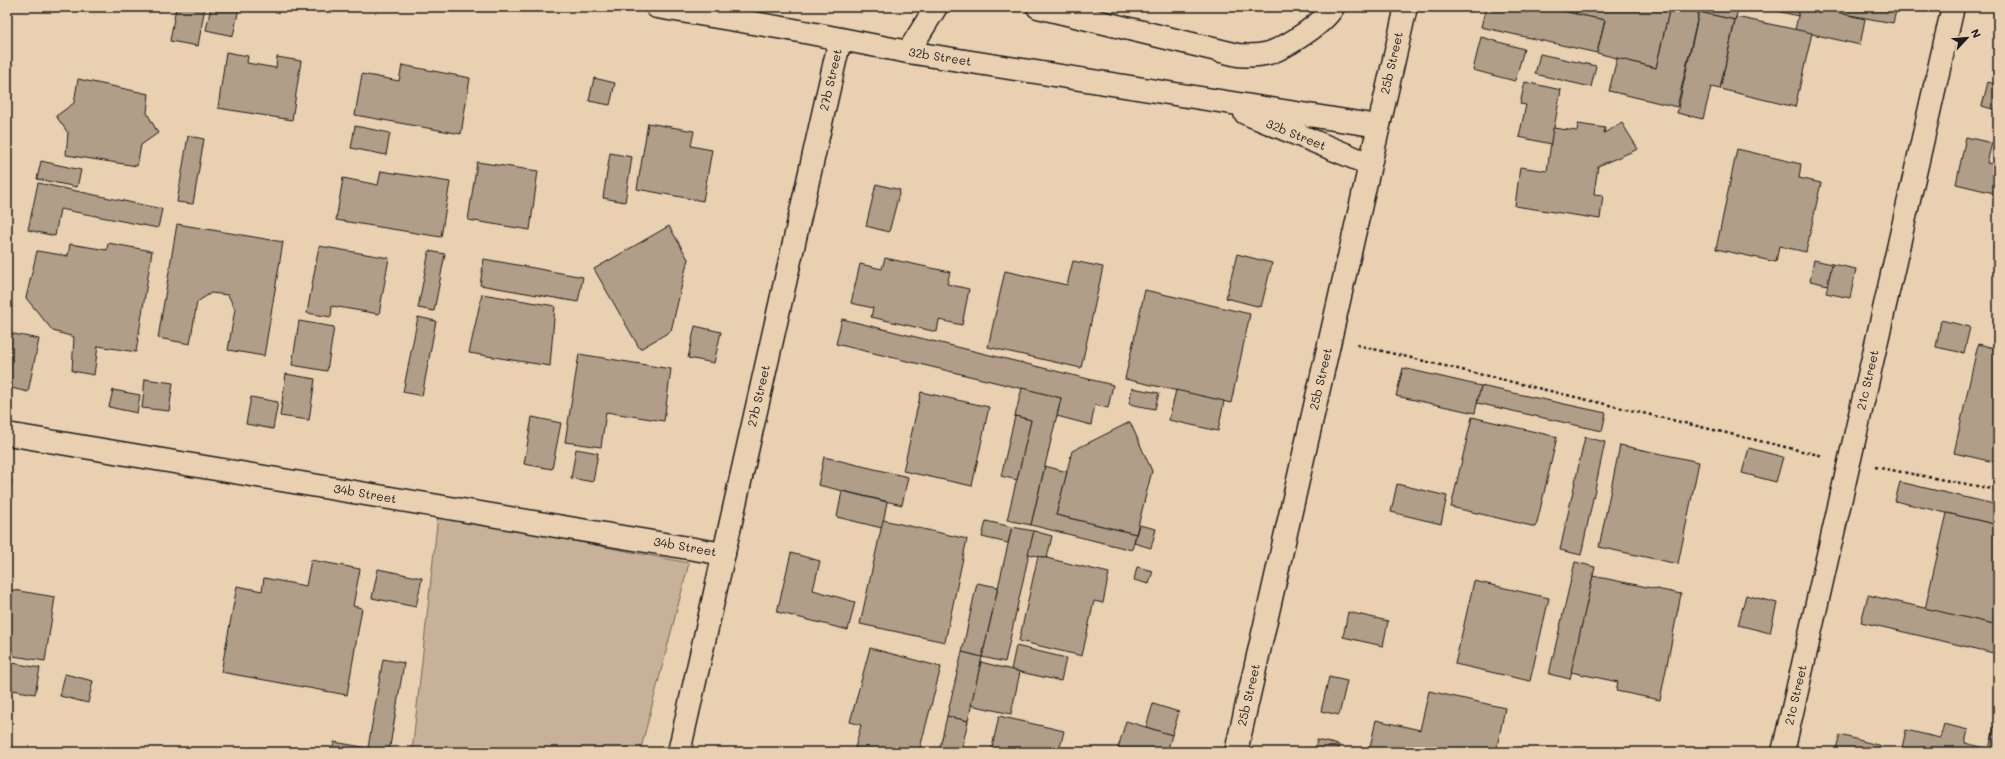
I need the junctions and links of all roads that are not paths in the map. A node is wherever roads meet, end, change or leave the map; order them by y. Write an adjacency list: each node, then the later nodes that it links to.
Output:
1 (657, 7): 7 (street, 32b Street)
2 (936, 7): 8 (street)
3 (1333, 7): 6 (street)
4 (1406, 7): 10 (street, 25b Street)
5 (1953, 7): 16 (street, 21c Street)
6 (1043, 8)
7 (840, 39): 8 (street, 32b Street); 13 (street, 27b Street)
8 (908, 52): 9 (street, 32b Street)
9 (1224, 103): 10 (street, 32b Street); 11 (street, 32b Street)
10 (1378, 126): 11 (street, 25b Street)
11 (1369, 164): 15 (street, 25b Street)
12 (7, 434): 13 (street, 34b Street)
13 (724, 554): 14 (street, 27b Street)
14 (679, 752)
15 (1236, 752)
16 (1783, 752)

